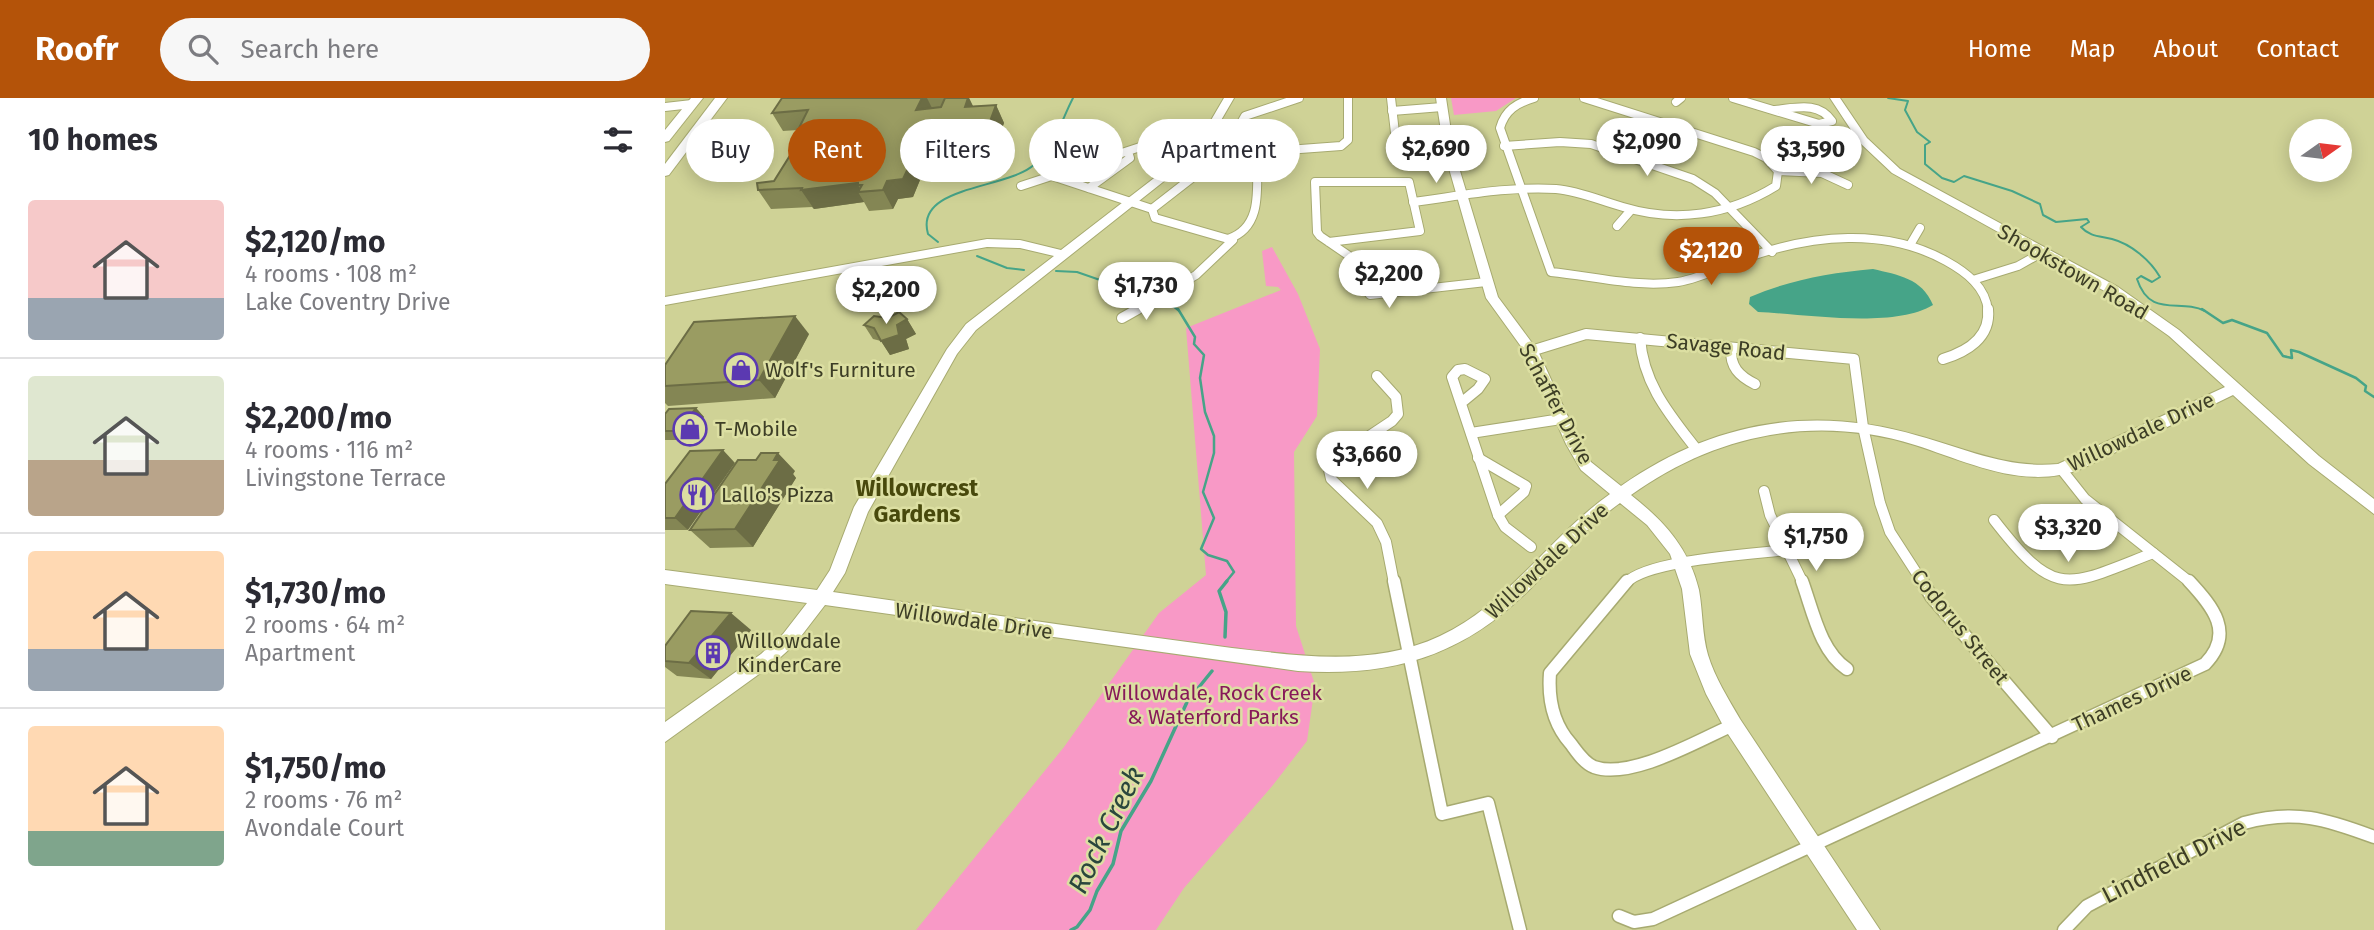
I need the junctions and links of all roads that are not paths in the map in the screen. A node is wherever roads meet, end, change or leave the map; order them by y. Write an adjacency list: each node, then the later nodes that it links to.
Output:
1 (721, 98): 25 (main road)
2 (1229, 98): 15 (street)
3 (1299, 98): 16 (street)
4 (1347, 98): 20 (street)
5 (1391, 98): 14 (street)
6 (1534, 98): 18 (street)
7 (1584, 98): 24 (street)
8 (1733, 98): 13 (street)
9 (1835, 98): 47 (street, Shookstown Road)
10 (695, 101): 12 (street); 17 (main road)
11 (1442, 103): 14 (street); 21 (street, Schaffer Drive)
12 (665, 107)
13 (1775, 110): 13 (street)
14 (1392, 111): 21 (street)
15 (1217, 119)
16 (1243, 119)
17 (665, 138)
18 (1504, 146): 34 (street); 38 (street)
19 (1137, 149): 22 (street)
20 (1300, 149)
21 (1449, 151): 35 (street, Schaffer Drive)
22 (1128, 152): 23 (street); 33 (street)
23 (1123, 154)
24 (1778, 171): 31 (street); 38 (street)
25 (665, 172)
26 (1033, 182): 32 (street)
27 (1070, 182): 33 (street)
28 (1156, 182): 36 (street)
29 (1186, 182): 39 (street)
30 (1256, 182): 43 (street)
31 (1848, 185)
32 (1021, 186)
33 (1089, 188): 36 (street)
34 (1520, 190): 35 (street); 40 (street); 46 (street)
35 (1462, 197): 37 (street); 50 (street, Schaffer Drive)
36 (1131, 202): 39 (street); 48 (street)
37 (1413, 202): 44 (street); 44 (street)
38 (1730, 208): 40 (street); 46 (street)
39 (1151, 209): 43 (street)
40 (1631, 210): 41 (street)
41 (1617, 226)
42 (1920, 228): 45 (street)
43 (1233, 240): 52 (street)
44 (1329, 242): 50 (street)
45 (1910, 245): 46 (street); 49 (street)
46 (1772, 252)
47 (2043, 252): 49 (street); 59 (street, Shookstown Road)
48 (1062, 254): 51 (street); 77 (street)
49 (1973, 280): 56 (street)
50 (1486, 282): 55 (street, Schaffer Drive)
51 (665, 300)
52 (1122, 318)
53 (1640, 338): 54 (street, Savage Road); 55 (street, Savage Road); 64 (street)
54 (1731, 348): 58 (street); 62 (street, Savage Road)
55 (1531, 351): 61 (street, Schaffer Drive)
56 (1943, 359)
57 (1377, 376): 78 (street)
58 (1755, 384)
59 (2233, 389): 66 (street, Willowdale Drive); 69 (street, Shookstown Road)
60 (1461, 403): 63 (street)
61 (1561, 419): 63 (street); 68 (street, Schaffer Drive)
62 (1863, 427): 64 (street, Willowdale Drive); 66 (street, Willowdale Drive); 82 (street, Codorus Street)
63 (1471, 433): 65 (street)
64 (1696, 450): 68 (street, Willowdale Drive)
65 (1479, 458): 70 (street); 70 (street)
66 (2061, 470): 74 (street, Thames Drive)
67 (1764, 491): 73 (street)
68 (1622, 493): 75 (street, Schaffer Drive); 78 (street, Willowdale Drive)
69 (2374, 508)
70 (1498, 515): 72 (street)
71 (1994, 520): 74 (street)
72 (1531, 547)
73 (1787, 550): 75 (street); 79 (street)
74 (2153, 553): 82 (street, Thames Drive)
75 (1683, 565): 80 (street, Schaffer Drive); 80 (street)
76 (665, 577): 77 (street, Willowdale Drive)
77 (820, 599): 78 (street, Willowdale Drive); 81 (street)
78 (1411, 655): 86 (street)
79 (1847, 669)
80 (1733, 725): 84 (street, Schaffer Drive)
81 (665, 733)
82 (2052, 737): 84 (street, Thames Drive)
83 (2374, 838): 88 (street, Lindfield Drive)
84 (1814, 846): 85 (street, Thames Drive); 87 (street, Schaffer Drive)
85 (1619, 916)
86 (1520, 930)
87 (1869, 930)
88 (2064, 930)

